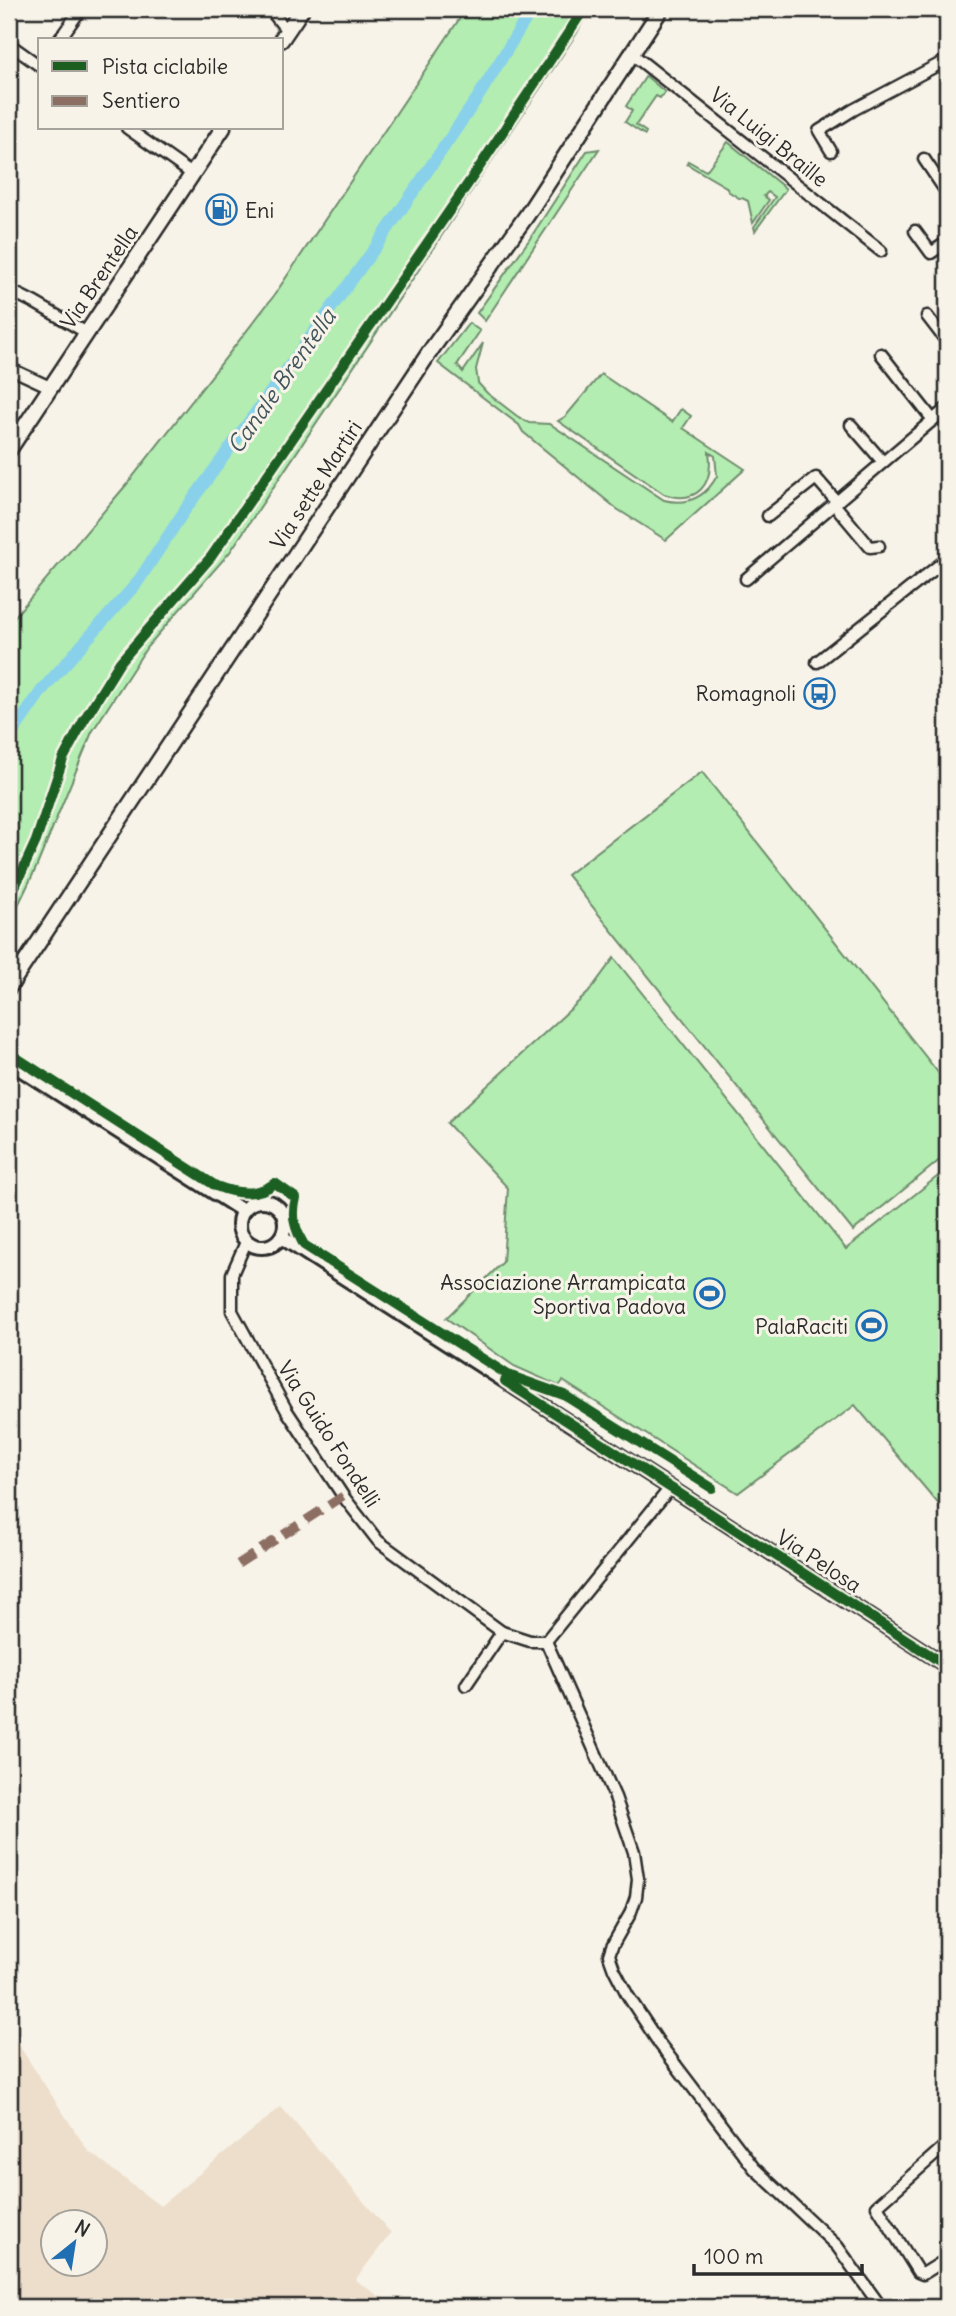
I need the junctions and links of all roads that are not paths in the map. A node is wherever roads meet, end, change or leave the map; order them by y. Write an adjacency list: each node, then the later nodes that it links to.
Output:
1 (81, 9): 6 (street)
2 (270, 9): 5 (street)
3 (302, 9): 5 (main road)
4 (661, 9): 8 (main road, Via sette Martiri)
5 (284, 36)
6 (60, 38)
7 (9, 44): 10 (street)
8 (632, 54): 19 (street, Via Luigi Braille); 38 (main road, Via sette Martiri)
9 (947, 60): 13 (street)
10 (38, 65)
11 (130, 130): 15 (street)
12 (222, 130): 15 (main road, Via Brentella)
13 (831, 151)
14 (925, 159): 16 (street)
15 (192, 174): 22 (main road, Via Brentella)
16 (947, 194)
17 (915, 231): 18 (street)
18 (947, 242)
19 (881, 251)
20 (9, 290): 22 (street)
21 (927, 316): 23 (street)
22 (87, 333): 26 (main road, Via Brentella)
23 (947, 342)
24 (881, 354): 28 (street)
25 (9, 368): 26 (street)
26 (51, 387): 30 (main road, Via Brentella)
27 (947, 408): 28 (street)
28 (933, 420): 31 (street)
29 (851, 425): 31 (street)
30 (9, 450)
31 (883, 462): 32 (street)
32 (835, 503): 33 (street); 34 (street); 36 (street)
33 (768, 516)
34 (879, 546)
35 (947, 559): 37 (street)
36 (746, 579)
37 (817, 662)
38 (9, 986)
39 (9, 1062): 40 (street)
40 (243, 1211): 41 (street); 42 (street)
41 (281, 1237): 42 (street); 43 (street, Via Pelosa)
42 (246, 1242): 44 (street, Via Guido Fondelli)
43 (670, 1488): 45 (street); 46 (street, Via Pelosa)
44 (502, 1632): 45 (street, Via Guido Fondelli); 47 (street)
45 (546, 1641): 50 (street)
46 (947, 1666)
47 (466, 1685)
48 (947, 2144): 49 (street)
49 (947, 2259)
50 (881, 2307)

